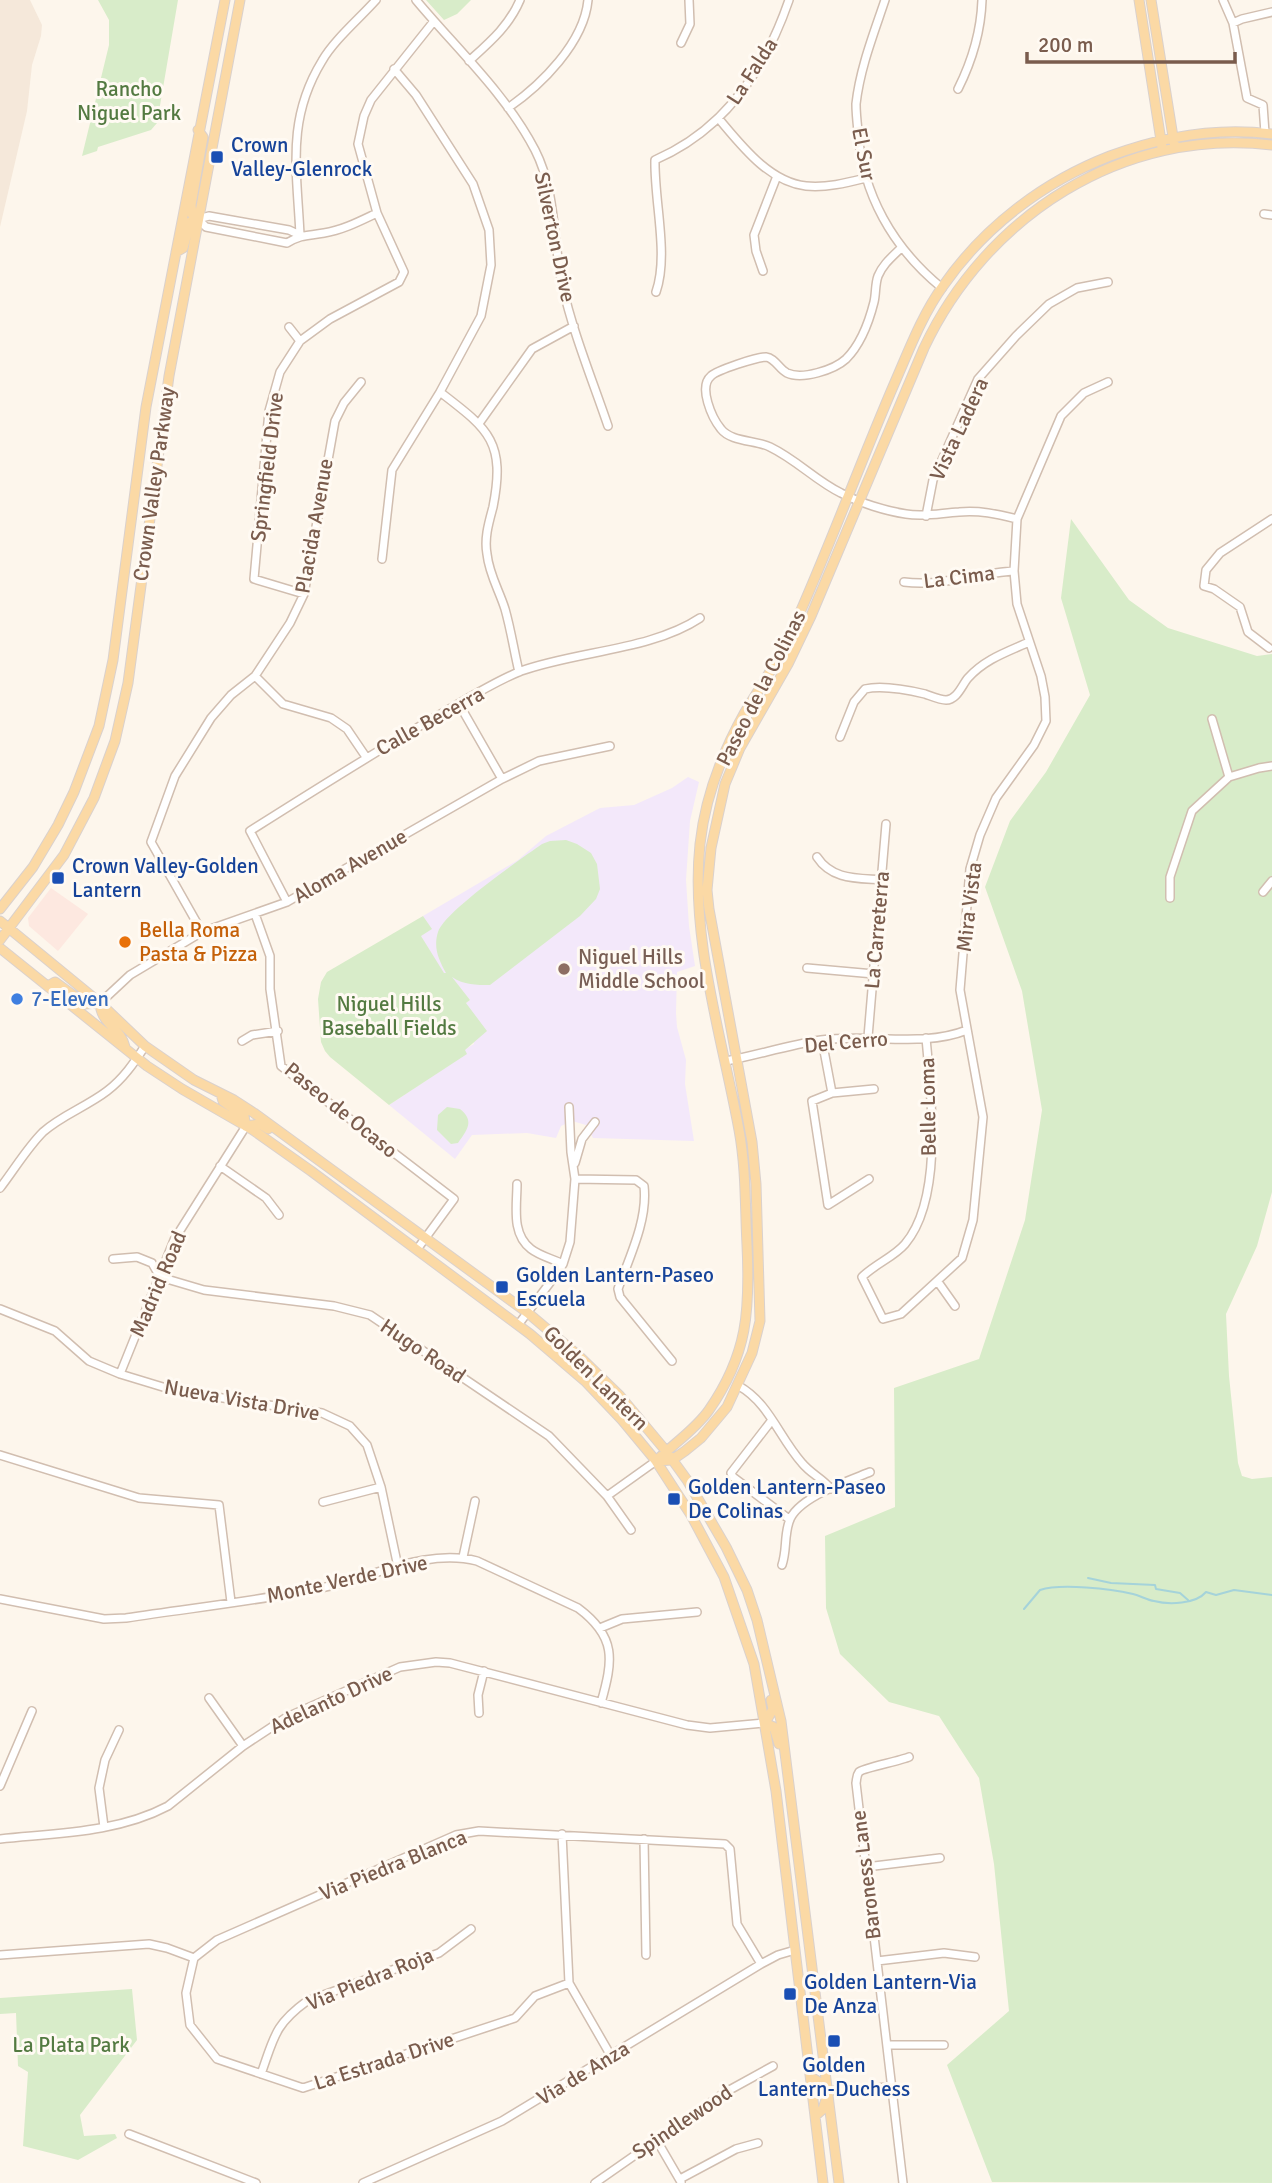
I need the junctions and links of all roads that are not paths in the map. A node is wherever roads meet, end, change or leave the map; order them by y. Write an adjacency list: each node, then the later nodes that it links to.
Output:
1 (225, 0): 23 (main road, Crown Valley Parkway)
2 (240, 0): 33 (main road, Crown Valley Parkway)
3 (376, 0): 35 (street)
4 (416, 0): 15 (street, Silverton Drive)
5 (520, 0): 18 (street)
6 (588, 0): 21 (street)
7 (689, 0): 17 (street)
8 (789, 0): 22 (street, La Falda)
9 (885, 0): 31 (street, El Sur)
10 (982, 0): 20 (street)
11 (1139, 0): 26 (main road)
12 (1151, 0): 25 (main road)
13 (1223, 0): 16 (street)
14 (1272, 12): 16 (street)
15 (434, 21): 18 (street, Silverton Drive); 19 (street, Springfield Drive)
16 (1233, 23): 24 (street)
17 (681, 43)
18 (469, 61): 21 (street, Silverton Drive)
19 (394, 69): 32 (street, Springfield Drive); 50 (street)
20 (958, 89)
21 (508, 108): 45 (street, Silverton Drive)
22 (719, 119): 30 (street); 43 (street, La Falda)
23 (198, 130): 33 (main road); 38 (main road, Crown Valley Parkway)
24 (1268, 133): 25 (main road, Paseo de la Colinas)
25 (1173, 138): 26 (main road, Paseo de la Colinas); 28 (main road)
26 (1161, 141): 29 (main road); 42 (main road, Paseo de la Colinas)
27 (1272, 145): 28 (main road, Paseo de la Colinas)
28 (1174, 148): 29 (main road, Paseo de la Colinas)
29 (1163, 152): 40 (main road, Paseo de la Colinas)
30 (777, 176): 31 (street); 39 (street)
31 (866, 178): 37 (street, El Sur)
32 (377, 213): 35 (street); 47 (street, Springfield Drive)
33 (198, 219): 34 (street); 36 (street); 38 (main road); 85 (main road, Crown Valley Parkway)
34 (265, 225): 35 (street); 36 (street)
35 (300, 235): 36 (street)
36 (263, 239)
37 (901, 248): 42 (street, El Sur); 53 (street)
38 (176, 252): 82 (main road, Crown Valley Parkway)
39 (763, 271)
40 (968, 274): 42 (main road); 44 (main road, Paseo de la Colinas)
41 (1108, 282): 55 (street, Vista Ladera)
42 (942, 288): 44 (main road); 53 (main road, Paseo de la Colinas)
43 (656, 292)
44 (945, 307): 54 (main road, Paseo de la Colinas)
45 (574, 326): 51 (street); 52 (street, Silverton Drive)
46 (289, 327): 47 (street)
47 (300, 341): 61 (street, Springfield Drive)
48 (361, 382): 61 (street, Placida Avenue)
49 (1108, 382): 56 (street, Mira Vista)
50 (440, 392): 51 (street); 58 (street)
51 (480, 422): 65 (street)
52 (608, 426)
53 (848, 496): 54 (street); 103 (main road, Paseo de la Colinas)
54 (859, 500): 55 (street); 102 (main road, Paseo de la Colinas)
55 (926, 516): 56 (street)
56 (1017, 519): 59 (street, Mira Vista)
57 (1272, 519): 64 (street)
58 (382, 559)
59 (1014, 571): 60 (street, La Cima); 63 (street, Mira Vista)
60 (904, 582)
61 (304, 594): 66 (street, Placida Avenue)
62 (700, 618): 65 (street, Calle Becerra)
63 (1029, 642): 69 (street); 93 (street, Mira Vista)
64 (1269, 648)
65 (519, 672): 67 (street, Calle Becerra)
66 (255, 676): 71 (street); 86 (street, Placida Avenue)
67 (459, 704): 71 (street, Calle Becerra); 74 (street)
68 (1212, 719): 73 (street)
69 (840, 737)
70 (610, 746): 74 (street, Aloma Avenue)
71 (366, 757): 81 (street, Calle Becerra)
72 (1272, 766): 73 (street)
73 (1229, 777): 80 (street)
74 (502, 779): 81 (street, Aloma Avenue)
75 (886, 824): 77 (street, La Carreterra)
76 (817, 857): 77 (street)
77 (882, 880): 90 (street, La Carreterra)
78 (1272, 881): 79 (street)
79 (1263, 892)
80 (1170, 898)
81 (287, 902): 83 (street, Aloma Avenue)
82 (0, 909)
83 (256, 914): 86 (street, Aloma Avenue); 94 (street, Paseo de Ocaso)
84 (0, 921): 85 (main road, Golden Lantern)
85 (9, 928): 87 (main road, Crown Valley Parkway); 92 (main road, Golden Lantern)
86 (202, 932): 92 (street, Aloma Avenue)
87 (0, 940)
88 (0, 948): 91 (main road, Golden Lantern)
89 (807, 968): 90 (street)
90 (874, 974): 95 (street, La Carreterra)
91 (48, 986): 92 (main road); 100 (main road, Golden Lantern)
92 (100, 1003): 99 (main road, Golden Lantern); 100 (main road)
93 (967, 1030): 96 (street, Del Cerro); 123 (street, Mira Vista)
94 (278, 1031): 98 (street); 118 (street, Paseo de Ocaso)
95 (868, 1037): 96 (street, Del Cerro); 97 (street, Del Cerro)
96 (926, 1038): 127 (street, Belle Loma)
97 (822, 1040): 102 (street, Del Cerro); 105 (street)
98 (242, 1041)
99 (145, 1046): 101 (street); 106 (main road, Golden Lantern)
100 (125, 1047): 101 (main road, Golden Lantern)
101 (137, 1058): 109 (main road, Golden Lantern); 116 (street)
102 (738, 1059): 103 (street, Del Cerro); 132 (main road, Paseo de la Colinas)
103 (726, 1061): 131 (main road, Paseo de la Colinas)
104 (874, 1089): 105 (street)
105 (832, 1093): 114 (street)
106 (221, 1094): 109 (main road); 110 (main road, Golden Lantern)
107 (569, 1107): 112 (street)
108 (595, 1122): 112 (street)
109 (246, 1126): 110 (main road); 111 (street, Madrid Road); 119 (main road, Golden Lantern)
110 (304, 1149): 118 (main road, Golden Lantern)
111 (220, 1167): 117 (street); 122 (street, Madrid Road)
112 (575, 1167): 113 (street)
113 (575, 1179): 121 (street); 129 (street)
114 (869, 1179)
115 (517, 1184): 121 (street)
116 (0, 1188)
117 (279, 1215)
118 (426, 1239): 119 (street); 126 (main road, Golden Lantern)
119 (418, 1248): 128 (main road, Golden Lantern)
120 (113, 1259): 122 (street)
121 (563, 1264): 126 (street)
122 (160, 1277): 130 (street, Madrid Road); 141 (street, Hugo Road)
123 (938, 1282): 124 (street); 127 (street, Mira Vista)
124 (955, 1306)
125 (0, 1309): 130 (street, Nueva Vista Drive)
126 (528, 1313): 128 (street); 134 (main road, Golden Lantern)
127 (883, 1319)
128 (518, 1325): 137 (main road, Golden Lantern)
129 (672, 1361)
130 (120, 1374): 139 (street, Nueva Vista Drive)
131 (727, 1379): 132 (main road); 134 (main road, Paseo de la Colinas)
132 (739, 1386): 133 (street); 136 (main road, Paseo de la Colinas)
133 (772, 1420): 140 (street); 144 (street)
134 (666, 1451): 136 (main road, Golden Lantern); 137 (main road, Paseo de la Colinas)
135 (0, 1455): 150 (street)
136 (672, 1460): 137 (main road); 153 (main road, Golden Lantern)
137 (656, 1461): 141 (street, Paseo de la Colinas); 159 (main road, Golden Lantern)
138 (870, 1472): 140 (street)
139 (381, 1487): 143 (street); 148 (street, Nueva Vista Drive)
140 (831, 1489): 144 (street)
141 (607, 1496): 145 (street, Hugo Road)
142 (475, 1501): 146 (street)
143 (323, 1502)
144 (789, 1519): 147 (street)
145 (631, 1530)
146 (463, 1557): 148 (street, Monte Verde Drive); 152 (street, Monte Verde Drive)
147 (782, 1565)
148 (398, 1567): 150 (street, Monte Verde Drive)
149 (0, 1599): 150 (street, Monte Verde Drive)
150 (231, 1602)
151 (697, 1612): 152 (street)
152 (600, 1628): 156 (street)
153 (766, 1660): 159 (main road); 163 (main road, Golden Lantern)
154 (484, 1671): 156 (street, Adelanto Drive); 158 (street); 161 (street, Adelanto Drive)
155 (209, 1698): 161 (street)
156 (601, 1703): 159 (street, Adelanto Drive)
157 (32, 1712): 164 (street)
158 (479, 1713)
159 (765, 1723): 163 (main road); 173 (main road, Golden Lantern)
160 (119, 1730): 165 (street)
161 (243, 1746): 165 (street, Adelanto Drive)
162 (909, 1757): 170 (street, Baroness Lane)
163 (790, 1781): 171 (main road, Golden Lantern)
164 (0, 1786)
165 (104, 1828): 167 (street, Adelanto Drive)
166 (562, 1834): 168 (street, Via Piedra Blanca); 177 (street, Via Piedra Blanca); 181 (street)
167 (0, 1839)
168 (645, 1839): 175 (street); 180 (street, Via Piedra Blanca)
169 (940, 1858): 170 (street)
170 (866, 1867): 179 (street, Baroness Lane)
171 (807, 1928): 173 (main road); 178 (main road, Golden Lantern)
172 (471, 1929): 186 (street, Via Piedra Roja)
173 (795, 1950): 178 (main road); 180 (street, Via de Anza); 187 (main road, Golden Lantern)
174 (0, 1955): 177 (street)
175 (646, 1955)
176 (975, 1957): 179 (street)
177 (194, 1958): 186 (street, La Estrada Drive)
178 (812, 1961): 189 (main road, Golden Lantern)
179 (877, 1961): 182 (street, Baroness Lane)
180 (761, 1965): 184 (street, Via de Anza)
181 (569, 1983): 184 (street); 186 (street, La Estrada Drive)
182 (887, 2045): 183 (street); 188 (street, Baroness Lane)
183 (944, 2045)
184 (611, 2056): 197 (street, Via de Anza)
185 (773, 2066): 192 (street, Spindlewood)
186 (261, 2074)
187 (811, 2077): 189 (main road); 190 (main road, Golden Lantern)
188 (890, 2087): 189 (street); 201 (street, Baroness Lane)
189 (829, 2091): 190 (main road); 200 (main road, Golden Lantern)
190 (815, 2116): 199 (main road, Golden Lantern)
191 (129, 2134): 196 (street)
192 (656, 2139): 194 (street, Spindlewood); 195 (street)
193 (758, 2143): 195 (street)
194 (606, 2180): 198 (street, Spindlewood)
195 (681, 2181)
196 (256, 2183)
197 (363, 2183)
198 (595, 2183)
199 (823, 2183)
200 (839, 2183)
201 (902, 2183)

